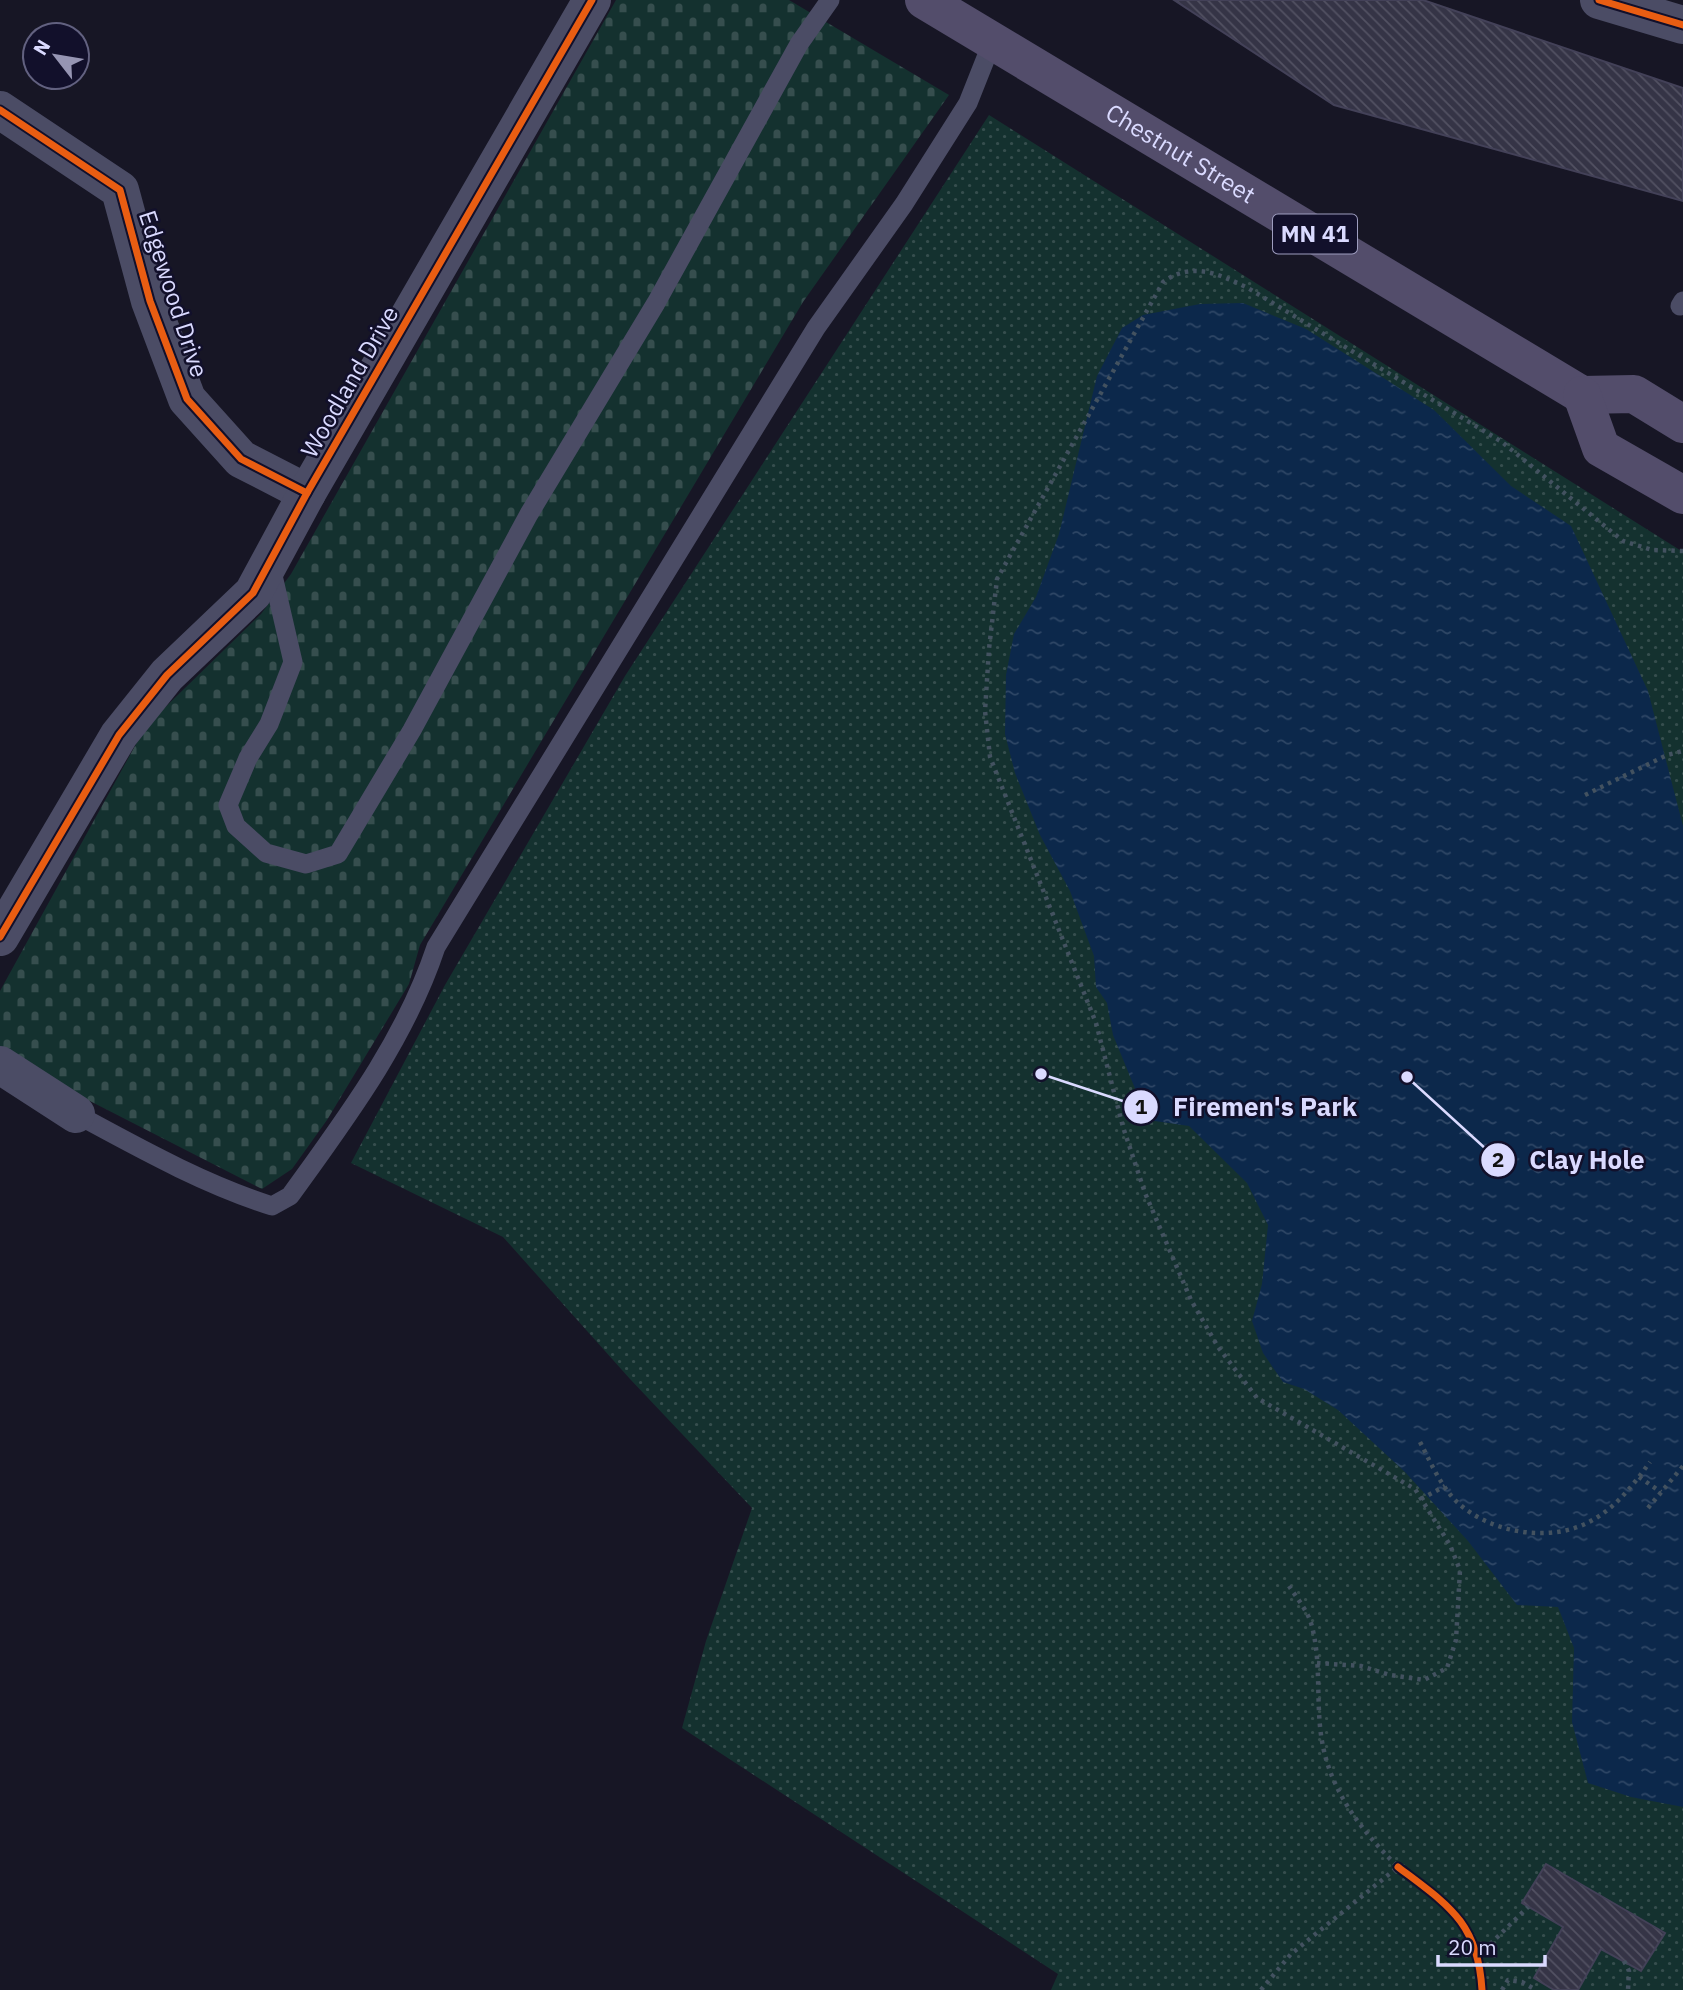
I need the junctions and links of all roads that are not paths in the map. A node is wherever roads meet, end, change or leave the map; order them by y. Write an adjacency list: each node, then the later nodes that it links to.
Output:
1 (592, 0): 11 (street, Woodland Drive)
2 (830, 0): 12 (lane)
3 (924, 0): 6 (main road, Chestnut Street / MN 41)
4 (1600, 0): 5 (street)
5 (1683, 25)
6 (993, 40): 8 (main road, Chestnut Street / MN 41); 15 (lane)
7 (2, 115): 11 (street, Edgewood Drive)
8 (1582, 395): 9 (main road); 10 (main road)
9 (1683, 424)
10 (1682, 492)
11 (307, 493): 12 (street, Woodland Drive)
12 (270, 563): 13 (street, Woodland Drive)
13 (0, 937)
14 (0, 1065): 15 (street)
15 (76, 1114)

